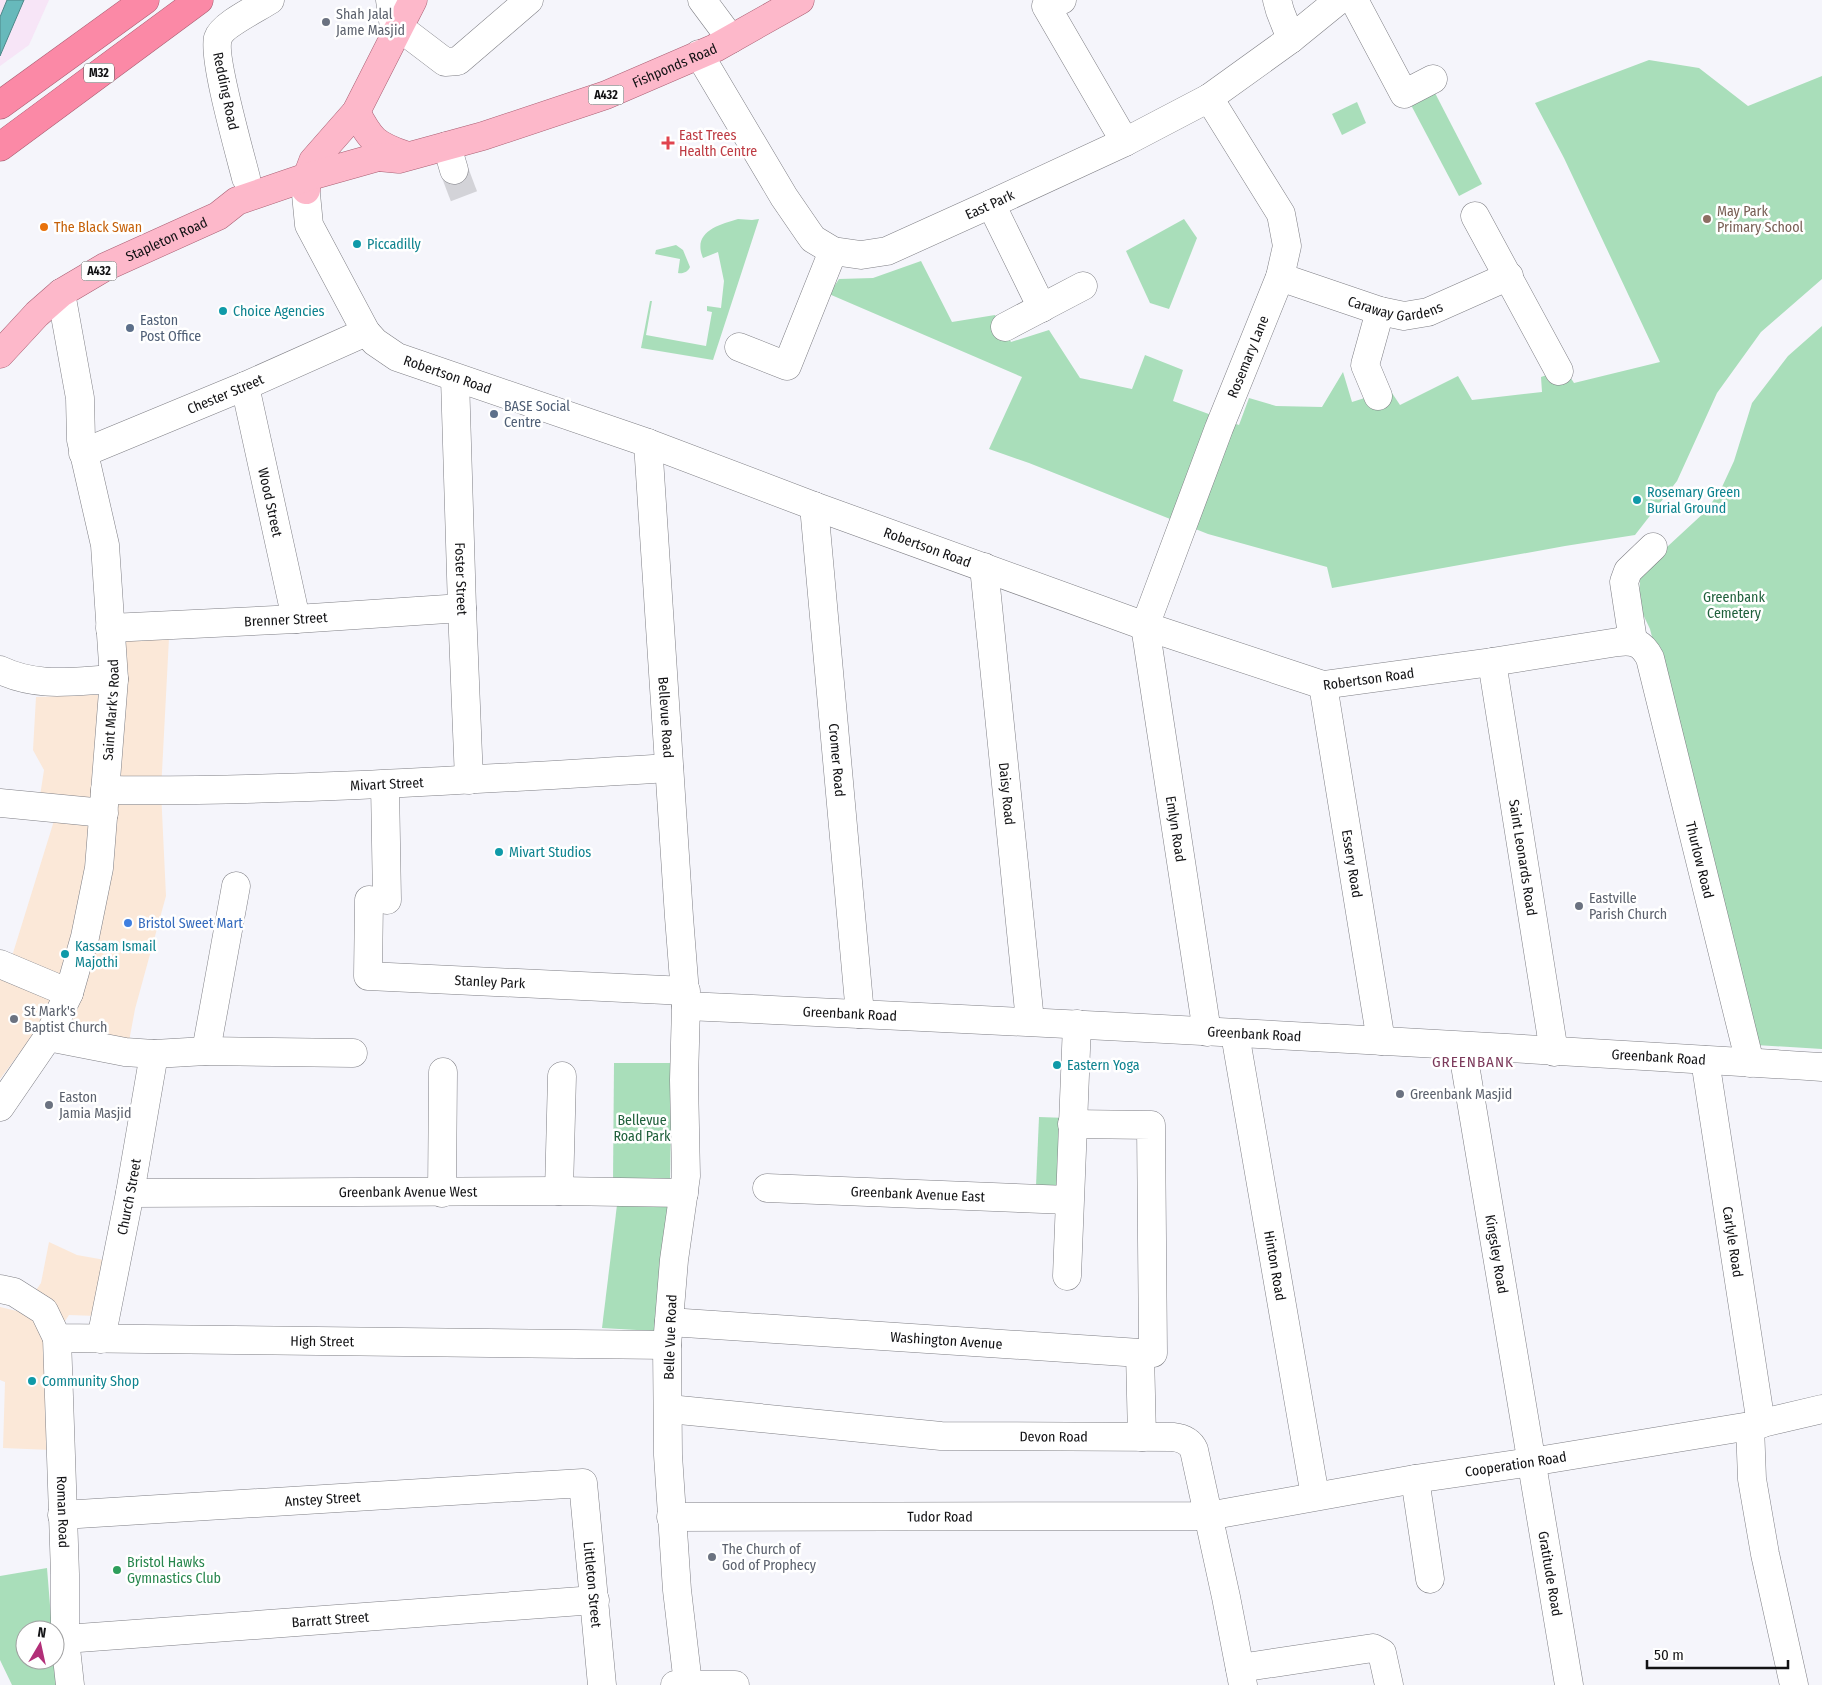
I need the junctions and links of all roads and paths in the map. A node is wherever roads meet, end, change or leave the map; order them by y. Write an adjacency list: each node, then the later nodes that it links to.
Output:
1 (145, 0): 19 (highway, M32)
2 (199, 0): 22 (highway, M32)
3 (270, 0): 24 (street, Redding Road)
4 (390, 0): 13 (street)
5 (413, 0): 13 (main road)
6 (529, 0): 13 (street)
7 (702, 0): 14 (street)
8 (800, 0): 14 (main road, Fishponds Road / A432)
9 (1062, 0): 21 (street)
10 (1277, 0): 15 (street)
11 (1338, 0): 15 (street, East Park)
12 (1354, 0): 17 (street)
13 (395, 35): 20 (main road)
14 (731, 39): 16 (main road, Fishponds Road / A432)
15 (1291, 39): 18 (street, East Park)
16 (699, 54): 23 (main road, Fishponds Road / A432); 28 (street, East Park)
17 (1433, 79)
18 (1209, 98): 21 (street, East Park); 30 (street, Rosemary Lane)
19 (0, 105)
20 (356, 112): 23 (main road); 25 (main road)
21 (1125, 142): 26 (street, East Park)
22 (0, 147)
23 (404, 158): 25 (main road, Fishponds Road / A432)
24 (246, 178)
25 (315, 186): 32 (main road, Stapleton Road / A432); 36 (street, Robertson Road)
26 (991, 204): 28 (street, East Park); 33 (street)
27 (1475, 216): 29 (street)
28 (833, 251): 37 (street)
29 (1509, 276): 34 (street, Caraway Gardens); 39 (street)
30 (1280, 277): 34 (street, Caraway Gardens); 50 (street, Rosemary Lane)
31 (1083, 286): 33 (street)
32 (61, 293): 38 (main road, Stapleton Road / A432); 44 (street, Saint Mark's Road)
33 (1042, 308): 35 (street)
34 (1380, 311): 42 (street)
35 (1005, 327)
36 (366, 332): 40 (street, Robertson Road); 41 (street, Chester Street)
37 (739, 347)
38 (0, 354)
39 (1559, 371)
40 (455, 378): 43 (street, Robertson Road); 48 (street, Foster Street)
41 (245, 386): 44 (street, Chester Street); 49 (street, Wood Street)
42 (1378, 396)
43 (648, 443): 45 (street, Robertson Road); 57 (street, Bellevue Road)
44 (83, 453): 51 (street, Saint Mark's Road)
45 (814, 506): 47 (street, Robertson Road); 66 (street, Cromer Road)
46 (1653, 546): 52 (street, Thurlow Road)
47 (984, 567): 50 (street, Robertson Road); 67 (street, Daisy Road)
48 (462, 608): 49 (street, Brenner Street); 58 (street, Foster Street)
49 (296, 619): 51 (street, Brenner Street)
50 (1145, 626): 56 (street, Robertson Road); 69 (street, Emlyn Road)
51 (110, 628): 55 (street, Saint Mark's Road)
52 (1642, 650): 53 (street, Robertson Road); 79 (street, Thurlow Road)
53 (1492, 662): 56 (street, Robertson Road); 75 (street, Saint Leonards Road)
54 (0, 670): 55 (street)
55 (114, 679): 60 (street, Saint Mark's Road)
56 (1323, 685): 72 (street, Essery Road)
57 (669, 768): 58 (street, Mivart Street); 65 (street, Bellevue Road)
58 (470, 780): 59 (street, Mivart Street)
59 (385, 785): 60 (street, Mivart Street); 65 (street, Stanley Park)
60 (104, 802): 61 (street, Mivart Street); 64 (street, Saint Mark's Road)
61 (0, 803)
62 (236, 886): 74 (street)
63 (0, 964): 64 (street)
64 (69, 993): 71 (street, Saint Mark's Road)
65 (686, 998): 66 (street, Greenbank Road); 88 (street, Belle Vue Road)
66 (860, 1014): 67 (street, Greenbank Road)
67 (1030, 1021): 68 (street, Greenbank Road)
68 (1077, 1024): 69 (street, Greenbank Road); 84 (street)
69 (1207, 1032): 70 (street, Greenbank Road)
70 (1235, 1034): 72 (street, Greenbank Road); 104 (street, Hinton Road)
71 (48, 1037): 76 (street); 83 (street, Saint Mark's Road)
72 (1381, 1041): 73 (street, Greenbank Road)
73 (1462, 1046): 75 (street, Greenbank Road); 101 (street, Kingsley Road)
74 (206, 1051): 76 (street); 77 (street)
75 (1554, 1052): 78 (street, Greenbank Road)
76 (154, 1054): 89 (street, Church Street)
77 (353, 1054)
78 (1705, 1060): 79 (street, Greenbank Road); 99 (street, Carlyle Road)
79 (1750, 1063): 80 (street, Greenbank Road)
80 (1822, 1067)
81 (443, 1072): 87 (street)
82 (562, 1076): 86 (street)
83 (0, 1108)
84 (1072, 1124): 90 (street); 96 (street)
85 (767, 1188): 90 (street, Greenbank Avenue East)
86 (559, 1191): 87 (street, Greenbank Avenue West); 88 (street, Greenbank Avenue West)
87 (442, 1193): 89 (street, Greenbank Avenue West)
88 (684, 1193): 93 (street, Belle Vue Road)
89 (130, 1194): 95 (street, Church Street)
90 (1069, 1200): 91 (street)
91 (1067, 1276)
92 (0, 1288): 94 (street)
93 (668, 1334): 95 (street, High Street); 96 (street, Washington Avenue); 97 (street, Belle Vue Road)
94 (57, 1338): 95 (street, High Street); 105 (street, Roman Road)
95 (101, 1339)
96 (1140, 1353): 100 (street)
97 (668, 1409): 100 (street, Devon Road); 107 (street, Belle Vue Road)
98 (1822, 1409): 99 (street, Cooperation Road)
99 (1756, 1425): 101 (street, Cooperation Road); 119 (street, Carlyle Road)
100 (1142, 1437): 106 (street, Devon Road)
101 (1531, 1462): 102 (street, Cooperation Road); 118 (street, Gratitude Road)
102 (1415, 1479): 104 (street, Cooperation Road); 108 (street)
103 (583, 1483): 105 (street, Anstey Street); 109 (street, Littleton Street)
104 (1315, 1496): 106 (street, Cooperation Road)
105 (62, 1515): 110 (street, Roman Road)
106 (1208, 1516): 107 (street, Tudor Road); 112 (street, Devon Road)
107 (672, 1517): 113 (street, Belle Vue Road)
108 (1430, 1579)
109 (595, 1600): 111 (street, Barratt Street); 115 (street, Littleton Street)
110 (65, 1620)
111 (65, 1639): 114 (street, Roman Road)
112 (1241, 1677): 117 (street)
113 (682, 1684): 116 (street)
114 (70, 1685)
115 (602, 1685)
116 (735, 1685)
117 (1388, 1685)
118 (1569, 1685)
119 (1794, 1685)

